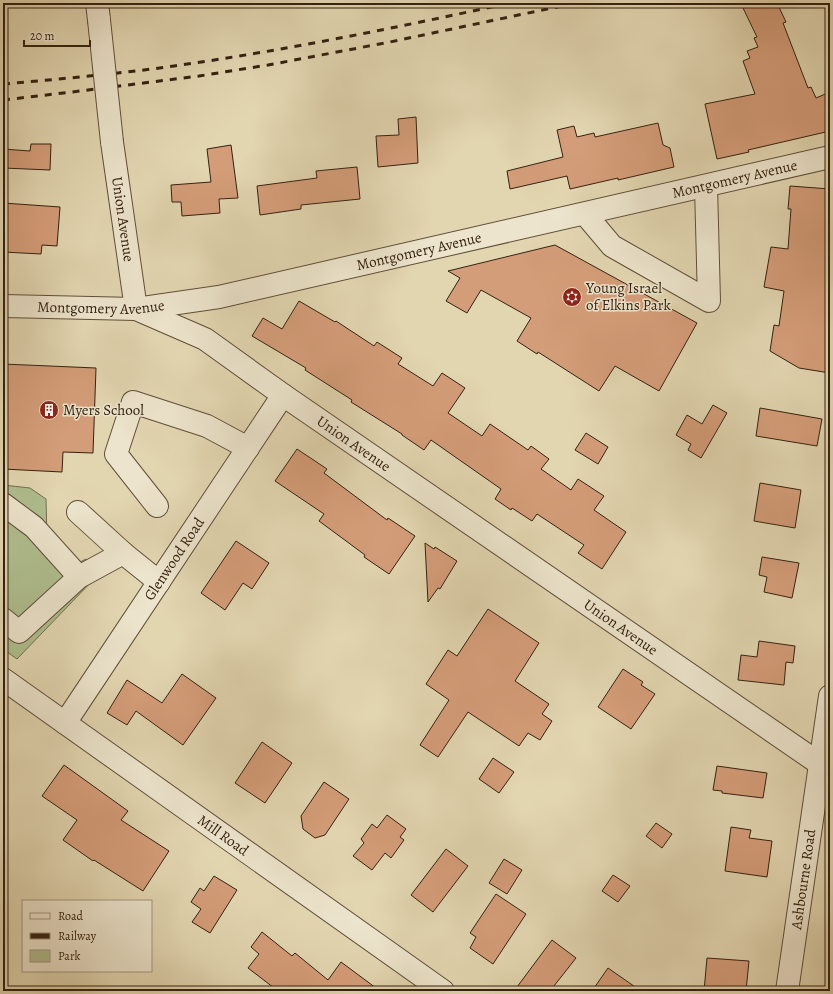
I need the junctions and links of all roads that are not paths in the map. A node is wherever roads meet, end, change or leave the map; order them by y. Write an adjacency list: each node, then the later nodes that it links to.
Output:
1 (98, 12): 6 (street, Union Avenue, bridge)
2 (830, 158): 3 (street, Montgomery Avenue)
3 (706, 186): 4 (street, Montgomery Avenue); 4 (street)
4 (585, 214): 6 (street, Montgomery Avenue)
5 (3, 306): 6 (street, Montgomery Avenue)
6 (136, 309): 7 (street, Union Avenue)
7 (283, 395): 8 (street, Glenwood Road); 19 (street, Union Avenue)
8 (248, 448): 10 (street); 14 (street, Glenwood Road)
9 (3, 504): 13 (street)
10 (157, 506)
11 (78, 512): 12 (street)
12 (123, 553): 13 (street); 14 (street)
13 (79, 577): 15 (street)
14 (159, 582): 18 (street, Glenwood Road)
15 (3, 619)
16 (3, 679): 18 (street, Mill Road)
17 (830, 696): 19 (street, Ashbourne Road)
18 (65, 723): 20 (street, Mill Road)
19 (820, 764): 21 (street, Ashbourne Road)
20 (443, 991)
21 (787, 991)

